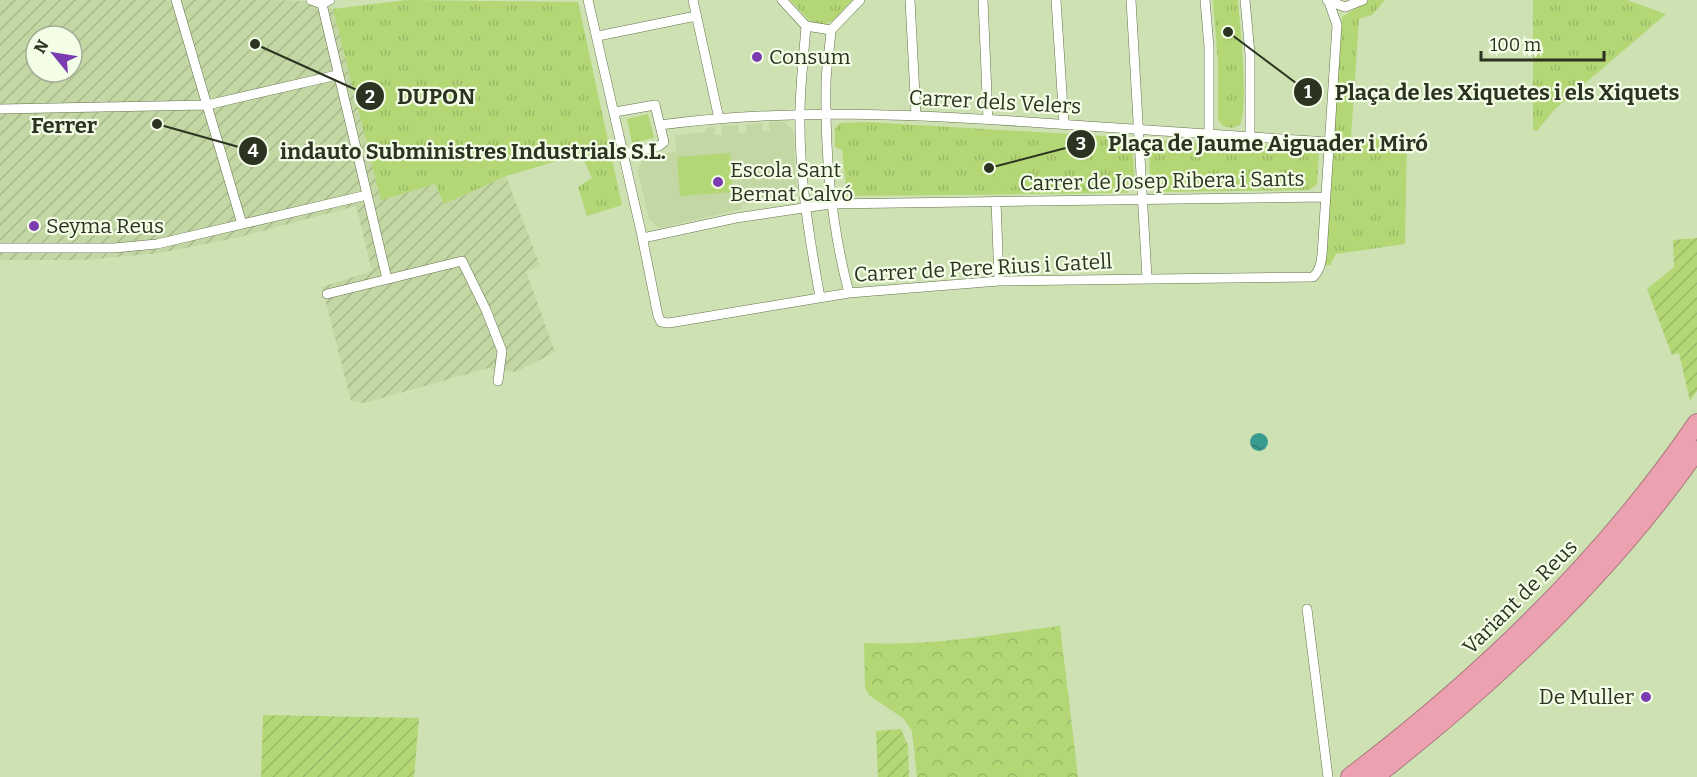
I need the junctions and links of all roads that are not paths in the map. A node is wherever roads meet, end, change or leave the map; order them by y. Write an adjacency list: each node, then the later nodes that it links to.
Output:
1 (176, 0): 23 (street)
2 (311, 0): 15 (street)
3 (588, 0): 21 (street)
4 (693, 0): 17 (street)
5 (782, 0): 19 (street)
6 (860, 0): 20 (street)
7 (910, 0): 28 (street)
8 (983, 0): 30 (street)
9 (1056, 0): 31 (street)
10 (1131, 0): 33 (street)
11 (1205, 0): 34 (street)
12 (1245, 0): 35 (street)
13 (1363, 0): 16 (street)
14 (1328, 1): 16 (street); 18 (street)
15 (326, 2): 22 (street)
16 (1345, 7): 18 (street)
17 (696, 16): 21 (street); 29 (street)
18 (1337, 25): 36 (street)
19 (806, 26): 20 (street); 27 (street)
20 (831, 30): 26 (street)
21 (598, 36): 25 (street)
22 (338, 75): 23 (street); 38 (street)
23 (207, 105): 24 (street); 44 (street)
24 (0, 109)
25 (615, 112): 32 (street); 37 (street)
26 (827, 112): 27 (street, Carrer dels Velers); 28 (street, Carrer dels Velers); 42 (street)
27 (800, 113): 29 (street, Carrer dels Velers); 43 (street)
28 (916, 115): 30 (street, Carrer dels Velers)
29 (719, 118): 32 (street, Carrer dels Velers)
30 (988, 119): 31 (street, Carrer dels Velers)
31 (1064, 124): 33 (street, Carrer dels Velers)
32 (660, 125): 37 (street)
33 (1139, 129): 34 (street, Carrer dels Velers); 40 (street)
34 (1209, 134): 35 (street, Carrer dels Velers)
35 (1250, 136): 36 (street, Carrer dels Velers)
36 (1328, 142): 39 (street)
37 (624, 154): 45 (street)
38 (367, 195): 44 (street); 48 (street)
39 (1325, 198): 40 (street, Carrer de Josep Ribera i Sants); 47 (street, Carrer de Pere Rius i Gatell)
40 (1143, 200): 41 (street, Carrer de Josep Ribera i Sants); 47 (street)
41 (996, 201): 42 (street, Carrer de Josep Ribera i Sants); 49 (street)
42 (832, 204): 43 (street, Carrer de Josep Ribera i Sants); 50 (street)
43 (804, 207): 45 (street, Carrer de Josep Ribera i Sants); 52 (street)
44 (242, 224): 46 (street)
45 (643, 238): 52 (street, Carrer de Pere Rius i Gatell)
46 (0, 248)
47 (1147, 278): 49 (street, Carrer de Pere Rius i Gatell)
48 (387, 279): 51 (street); 53 (street)
49 (999, 281): 50 (street, Carrer de Pere Rius i Gatell)
50 (849, 292): 52 (street, Carrer de Pere Rius i Gatell)
51 (327, 294)
52 (820, 297)
53 (498, 381)
54 (1697, 423): 58 (highway, Variant de Reus)
55 (1697, 450): 59 (highway, Variant de Reus)
56 (1308, 609): 57 (street)
57 (1328, 777)
58 (1350, 777)
59 (1374, 777)

